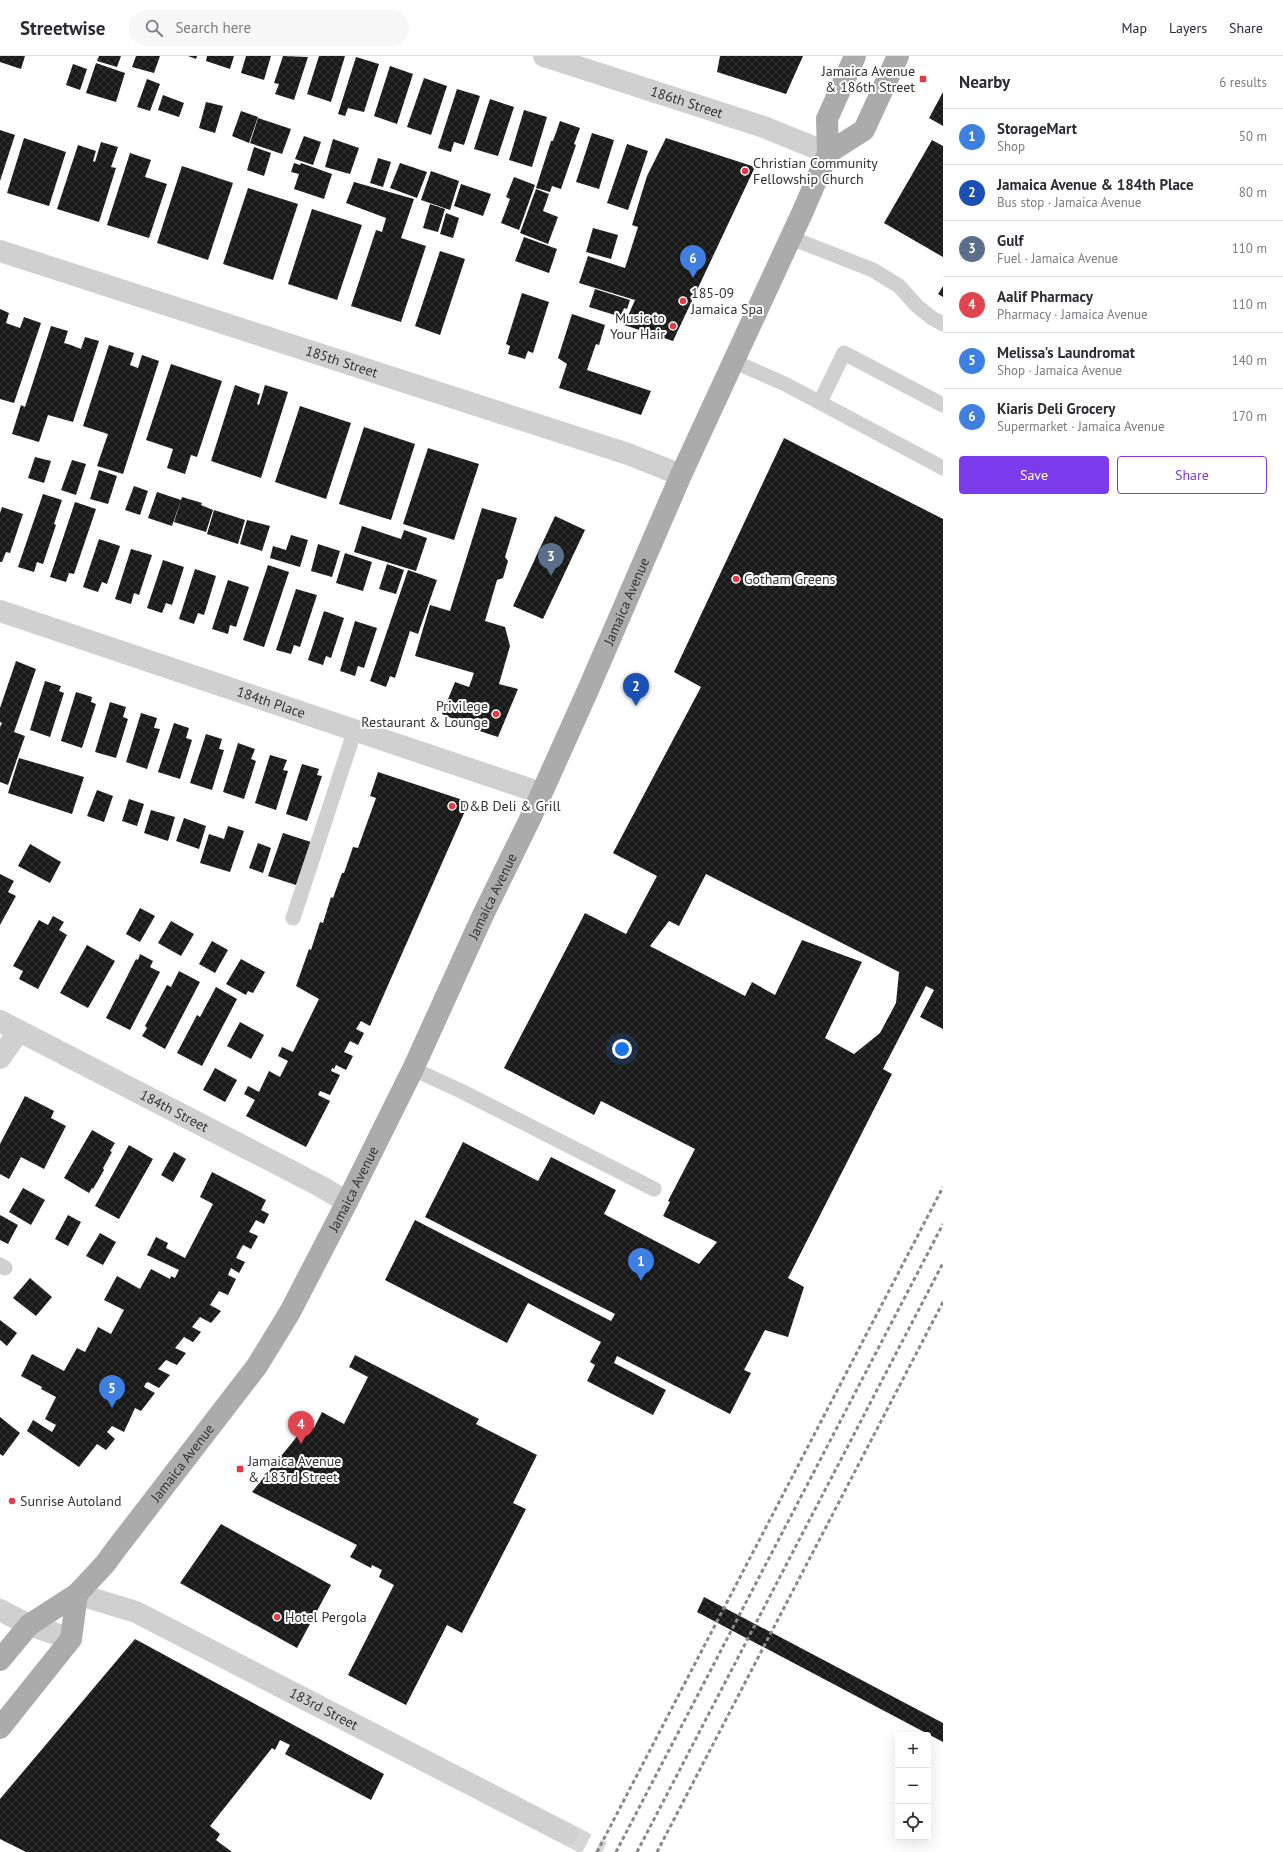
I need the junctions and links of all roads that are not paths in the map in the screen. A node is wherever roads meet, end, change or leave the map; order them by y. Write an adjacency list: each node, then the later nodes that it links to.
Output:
1 (544, 56): 4 (street, 186th Street)
2 (855, 56): 4 (main road, Jamaica Avenue)
3 (898, 56): 4 (main road)
4 (828, 152): 5 (main road, Jamaica Avenue)
5 (791, 238): 7 (lane); 8 (main road, Jamaica Avenue)
6 (0, 251): 12 (street, 185th Street)
7 (943, 324)
8 (735, 362): 9 (lane); 12 (main road, Jamaica Avenue)
9 (820, 402): 10 (lane); 11 (lane)
10 (943, 405)
11 (943, 468)
12 (681, 476): 15 (main road, Jamaica Avenue)
13 (0, 611): 14 (street, 184th Place)
14 (355, 730): 15 (street, 184th Place); 16 (lane)
15 (541, 793): 20 (main road, Jamaica Avenue)
16 (293, 918)
17 (0, 1021): 18 (street, 184th Street)
18 (20, 1031): 19 (street); 22 (street, 184th Street)
19 (0, 1058)
20 (413, 1069): 21 (lane); 22 (main road, Jamaica Avenue)
21 (654, 1189)
22 (347, 1202): 23 (main road, Jamaica Avenue)
23 (77, 1594): 25 (main road, Jamaica Avenue); 26 (main road); 29 (street, 183rd Street)
24 (0, 1610): 25 (street)
25 (29, 1625): 26 (street); 27 (main road, Jamaica Avenue)
26 (71, 1639): 28 (main road)
27 (0, 1660)
28 (0, 1728)
29 (567, 1834)

